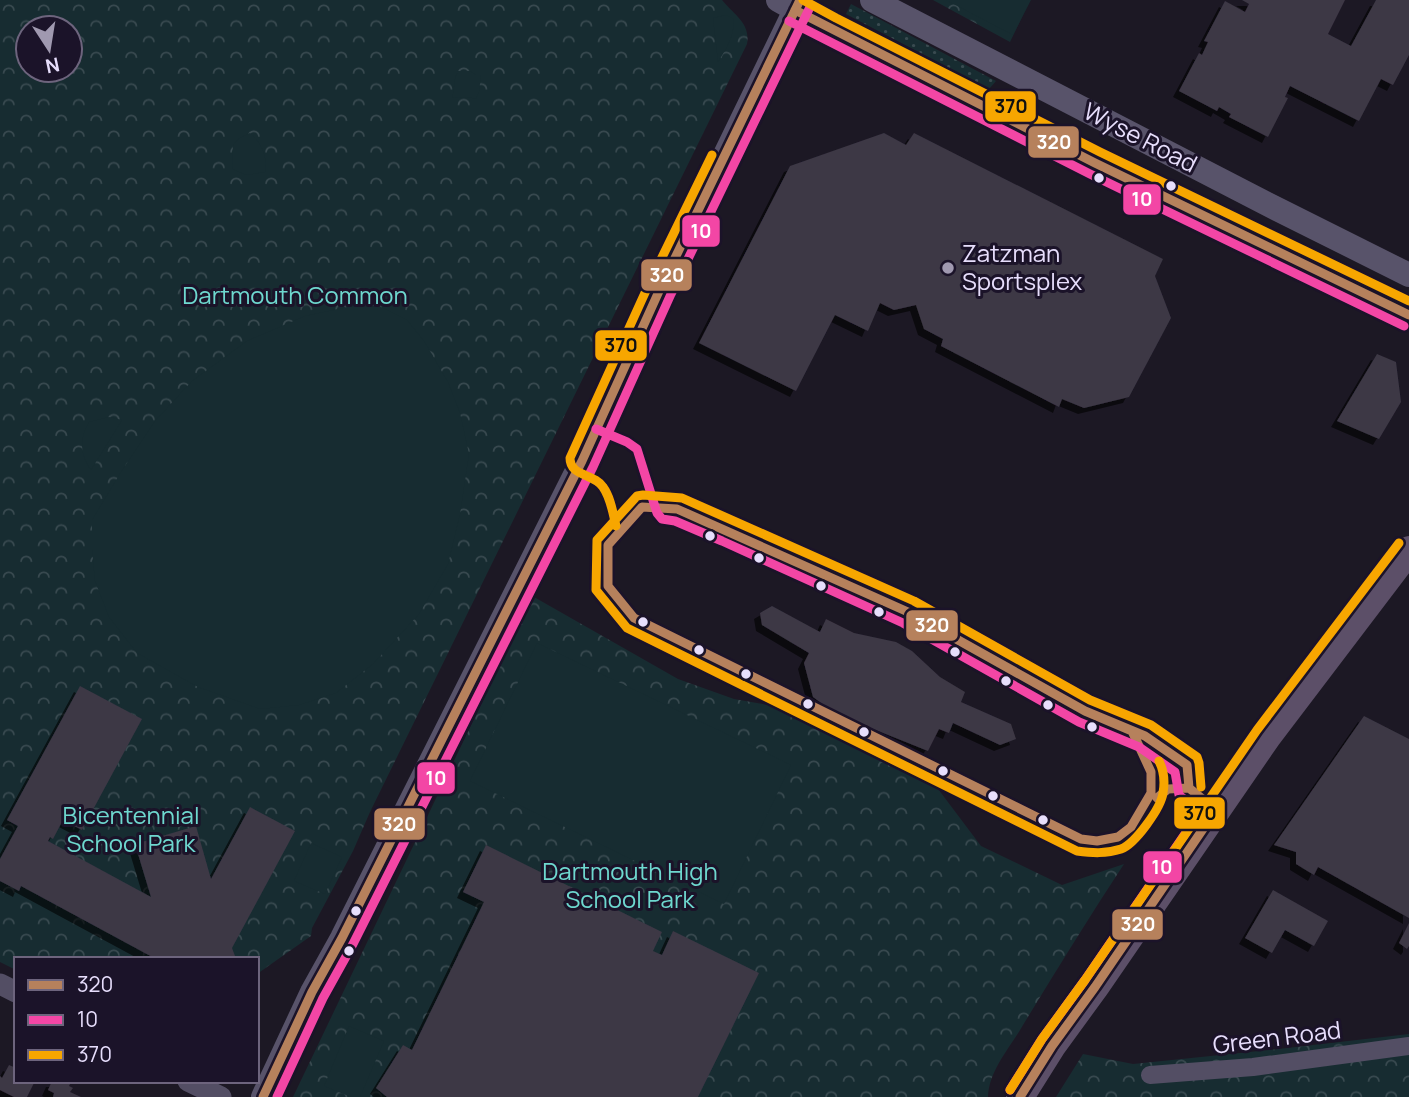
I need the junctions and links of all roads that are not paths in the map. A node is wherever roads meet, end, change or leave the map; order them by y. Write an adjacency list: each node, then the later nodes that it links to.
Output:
1 (872, 0): 3 (main road, Wyse Road)
2 (791, 3): 4 (main road, Wyse Road); 10 (main road)
3 (1409, 275)
4 (1409, 315)
5 (1409, 550): 11 (main road)
6 (1409, 1046): 7 (street, Green Road)
7 (1150, 1075)
8 (191, 1083): 9 (street)
9 (221, 1097)
10 (263, 1097)
11 (1020, 1097)

